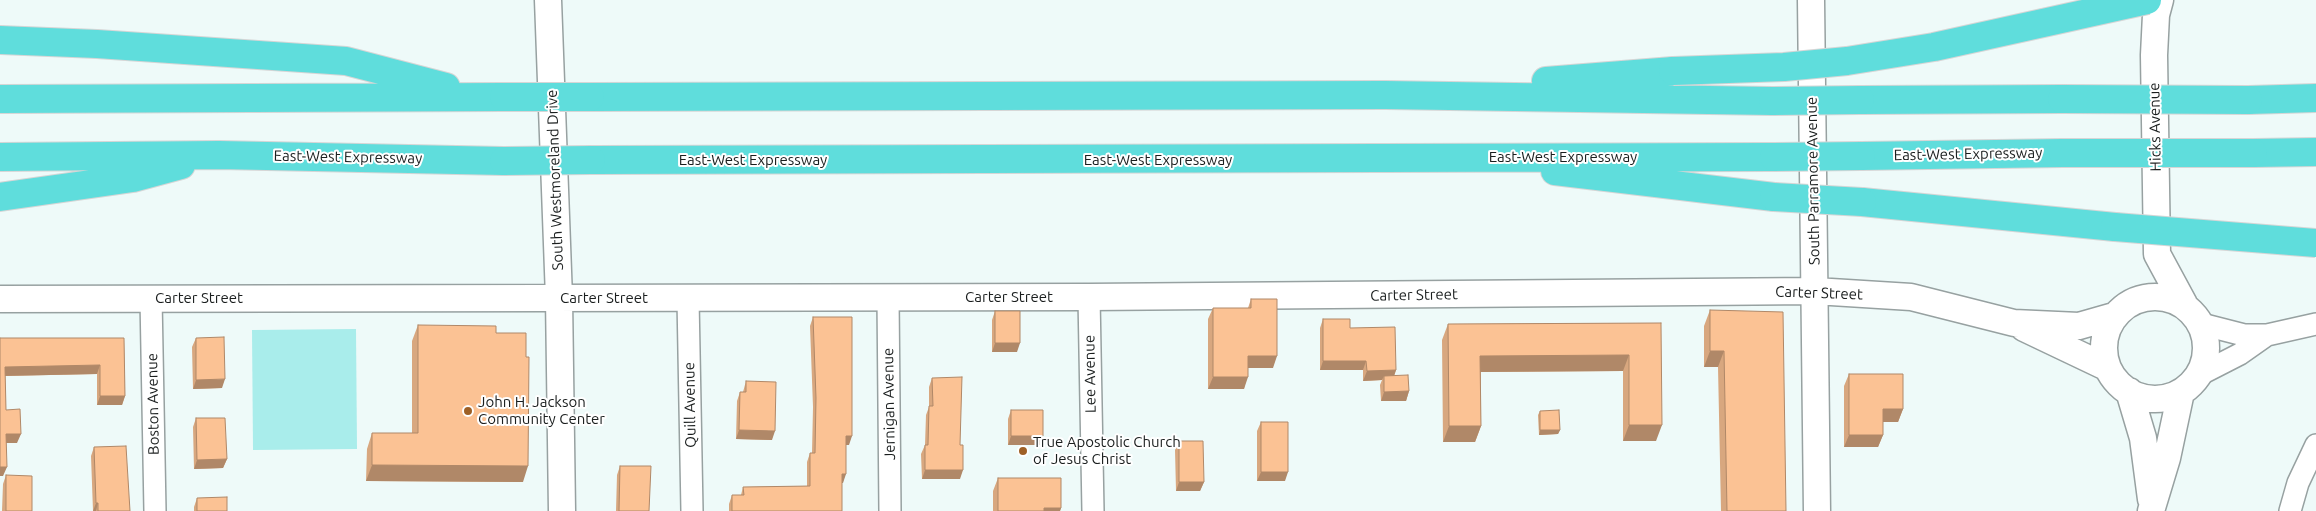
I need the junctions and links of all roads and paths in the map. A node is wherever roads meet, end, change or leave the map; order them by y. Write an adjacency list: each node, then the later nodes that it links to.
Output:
1 (548, 0): 19 (street, South Westmoreland Drive)
2 (1811, 0): 17 (street, South Parramore Avenue)
3 (2147, 0): 6 (highway, bridge)
4 (2160, 0): 16 (street, Hicks Avenue)
5 (0, 40): 7 (highway)
6 (1385, 94): 7 (highway, bridge); 9 (highway, bridge)
7 (493, 97): 8 (highway)
8 (0, 98)
9 (2316, 98)
10 (2316, 152): 13 (highway, East-West Expressway, bridge)
11 (219, 154): 12 (highway, East-West Expressway); 13 (highway, East-West Expressway, bridge); 14 (highway)
12 (0, 157)
13 (1455, 157): 15 (highway, bridge)
14 (0, 197)
15 (2316, 243)
16 (2157, 254): 24 (street, Hicks Avenue); 25 (street, Hicks Avenue)
17 (1815, 291): 21 (street, Carter Street); 26 (street, Carter Street); 40 (street, South Parramore Avenue)
18 (151, 298): 19 (street, Carter Street); 22 (street, Carter Street); 35 (street, Boston Avenue)
19 (559, 298): 23 (street, Carter Street); 36 (street, South Westmoreland Drive)
20 (888, 298): 21 (street, Carter Street); 23 (street, Carter Street); 38 (street, Jernigan Avenue)
21 (1089, 298): 39 (street, Lee Avenue)
22 (0, 299)
23 (688, 299): 37 (street, Quill Avenue)
24 (2184, 304): 25 (street); 27 (street)
25 (2123, 309): 26 (street, Carter Street); 30 (street)
26 (2014, 323): 30 (street, Carter Street)
27 (2201, 324): 29 (street); 31 (street)
28 (2316, 324): 29 (street)
29 (2267, 335): 31 (street)
30 (2108, 368): 32 (street)
31 (2190, 384): 32 (street); 34 (street)
32 (2129, 391): 34 (street)
33 (2316, 445): 41 (street)
34 (2151, 507)
35 (154, 511)
36 (562, 511)
37 (692, 511)
38 (890, 511)
39 (1093, 511)
40 (1817, 511)
41 (2290, 511)

